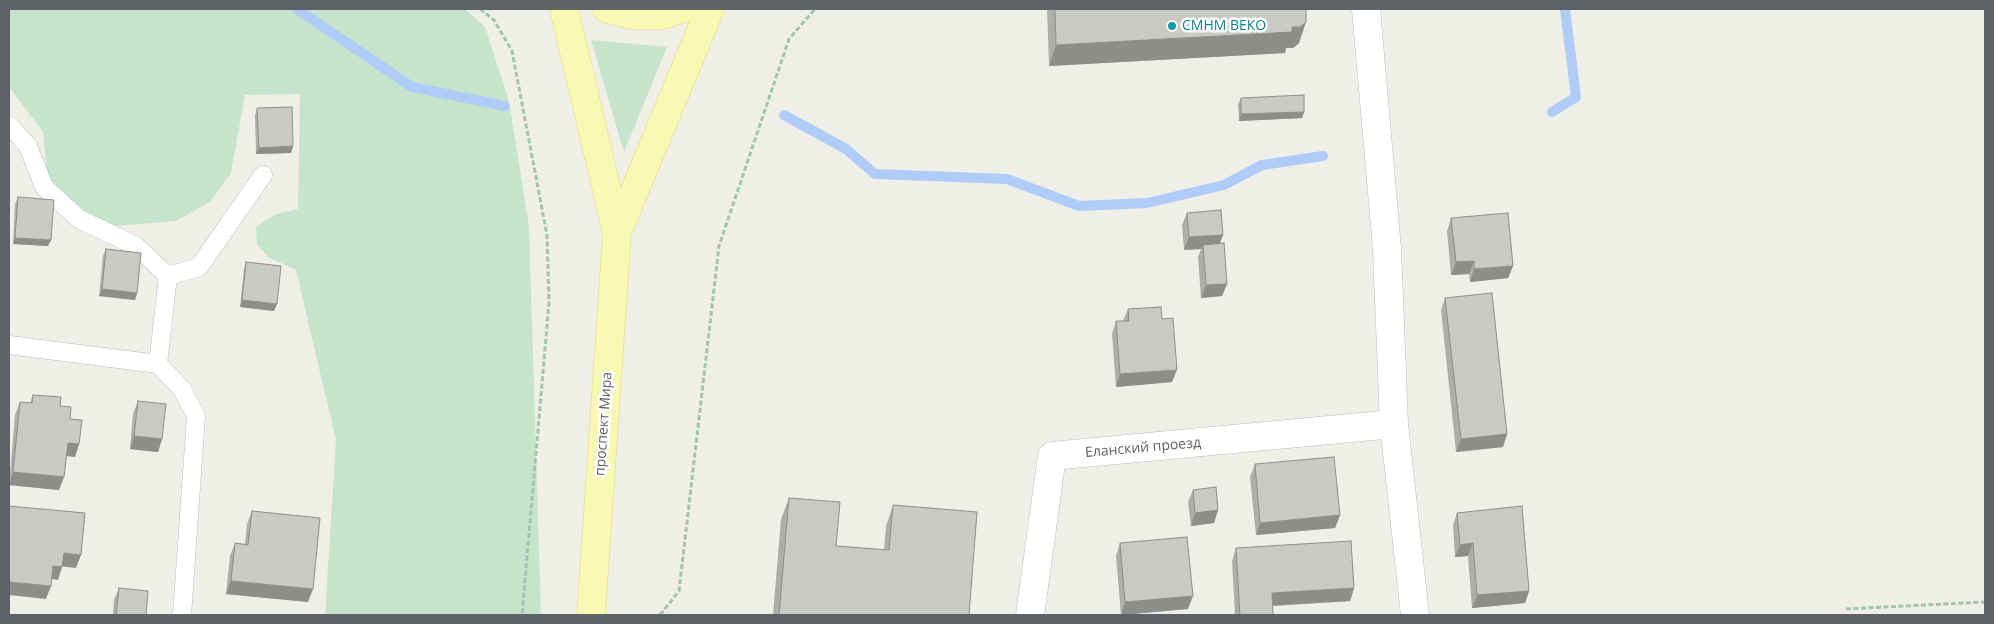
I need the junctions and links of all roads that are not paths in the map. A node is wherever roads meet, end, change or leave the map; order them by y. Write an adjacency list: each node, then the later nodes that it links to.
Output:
1 (564, 9): 8 (main road, проспект Мира)
2 (607, 9): 3 (main road)
3 (682, 9)
4 (710, 9): 8 (main road, проспект Мира)
5 (1366, 9): 12 (street)
6 (9, 125): 9 (lane)
7 (262, 175): 9 (lane)
8 (617, 233): 14 (main road, проспект Мира)
9 (168, 276): 11 (lane)
10 (9, 345): 11 (lane)
11 (158, 364): 13 (lane)
12 (1394, 424): 15 (street, Еланский проезд); 16 (street)
13 (182, 615)
14 (591, 615)
15 (1030, 615)
16 (1415, 615)

